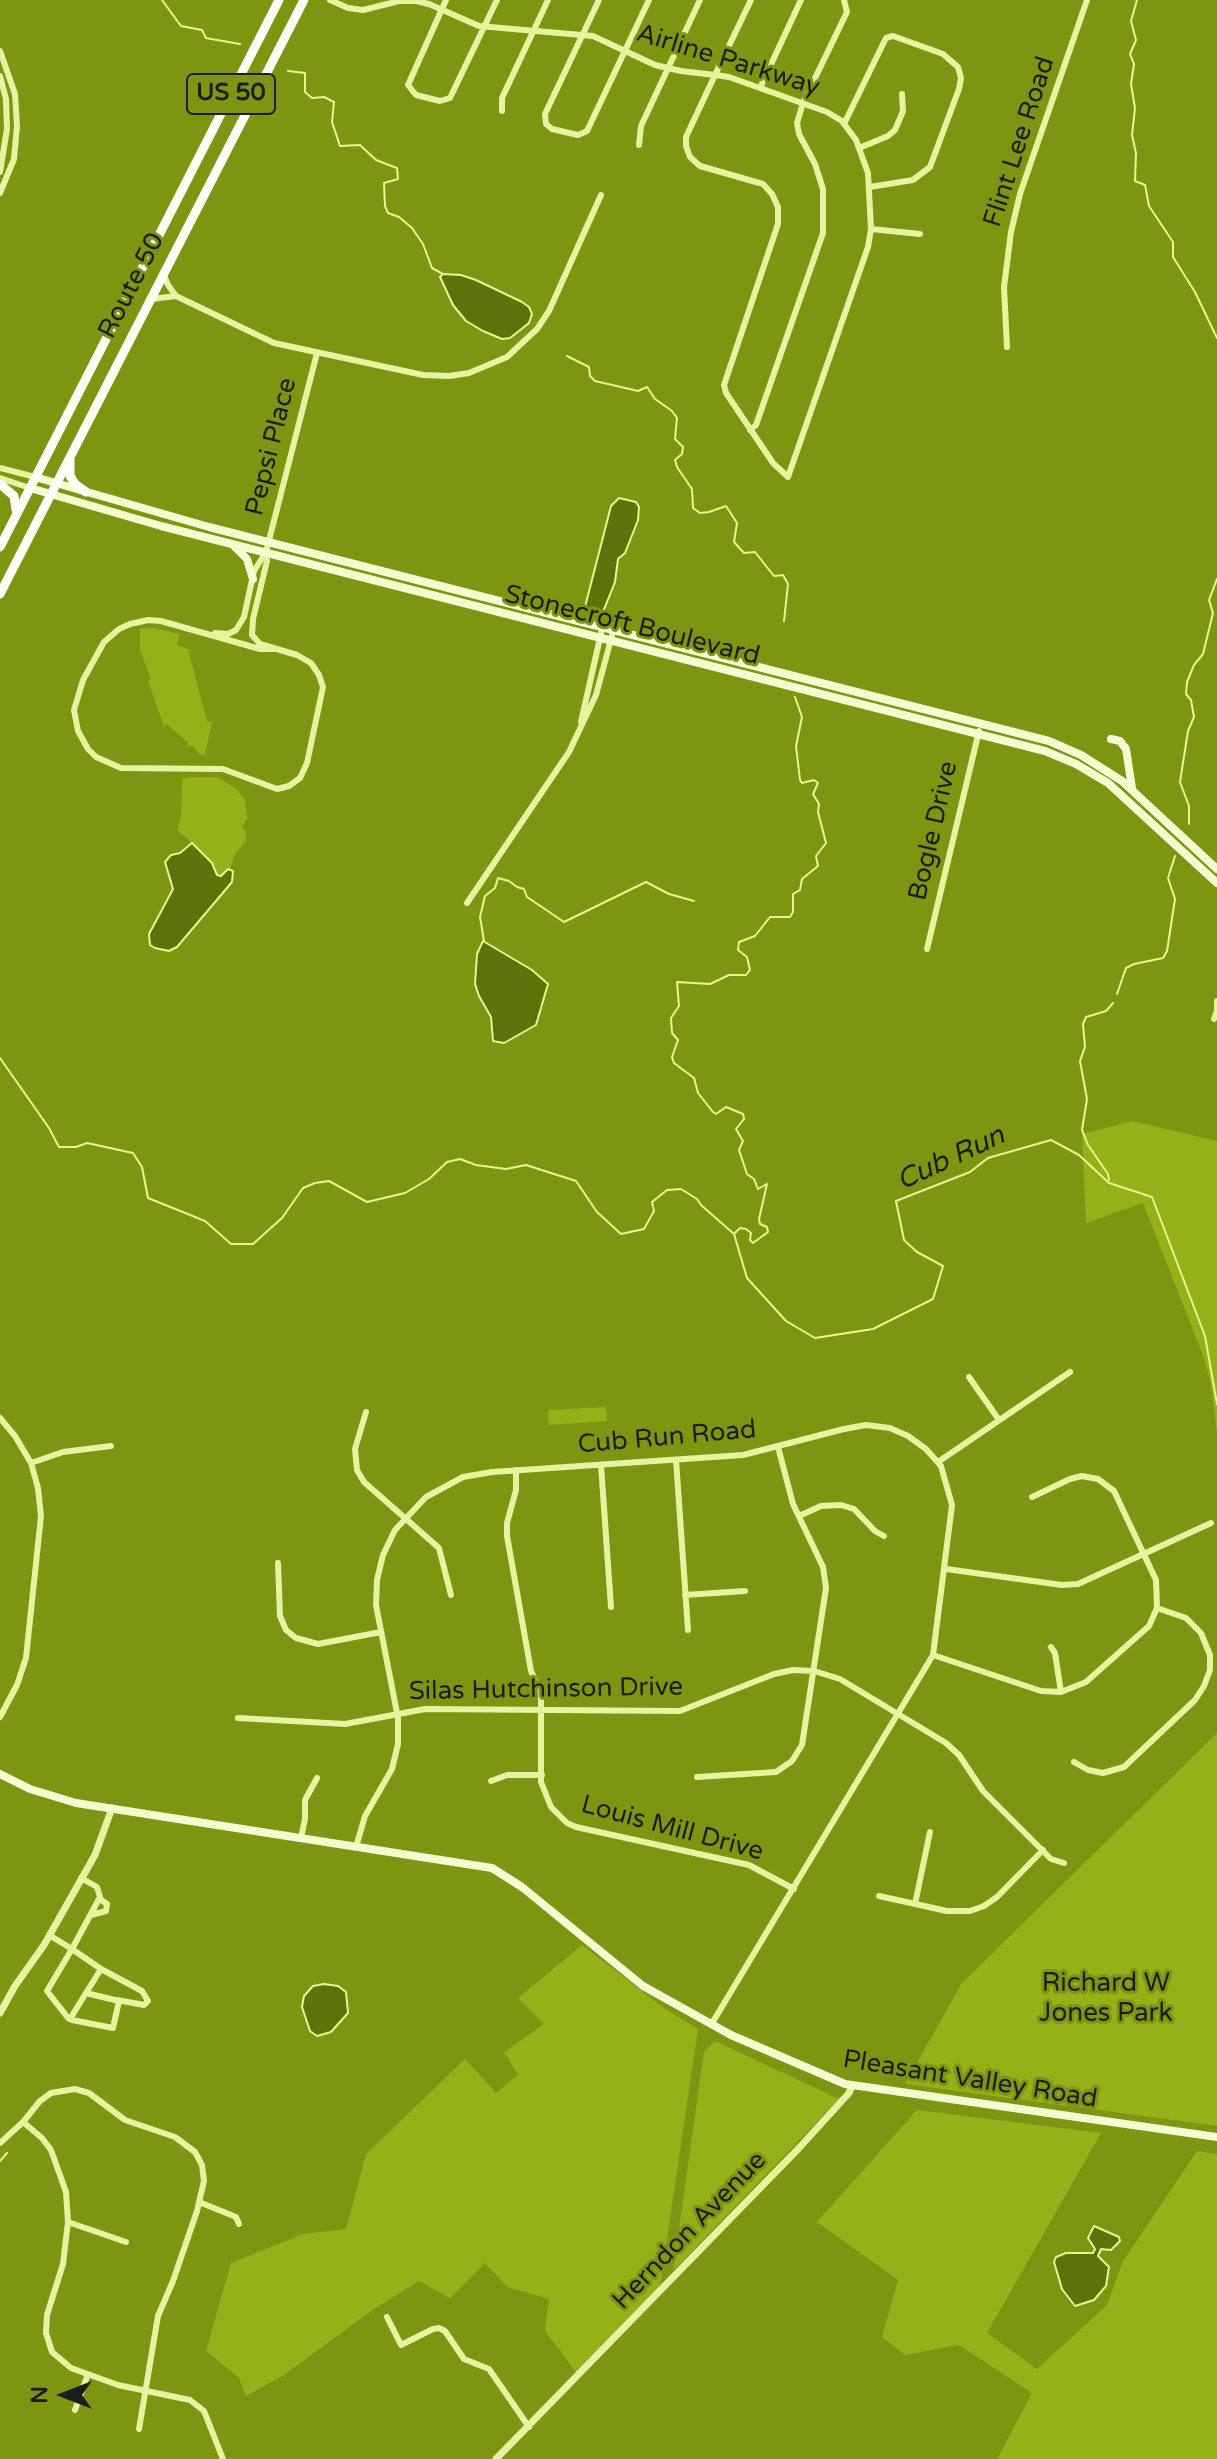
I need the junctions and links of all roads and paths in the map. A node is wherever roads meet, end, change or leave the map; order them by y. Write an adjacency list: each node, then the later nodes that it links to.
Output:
1 (279, 0): 44 (highway, Route 50 / US 50)
2 (304, 0): 36 (highway, Route 50 / US 50)
3 (330, 0): 14 (street, Airline Parkway)
4 (446, 0): 14 (street)
5 (497, 0): 15 (street)
6 (548, 0): 16 (street)
7 (599, 0): 17 (street)
8 (649, 0): 19 (street)
9 (700, 0): 20 (street)
10 (751, 0): 21 (street)
11 (801, 0): 23 (street)
12 (844, 0): 25 (street)
13 (1087, 0): 39 (street, Flint Lee Road)
14 (442, 9): 15 (street, Airline Parkway); 15 (street)
15 (485, 26): 16 (street, Airline Parkway)
16 (533, 30): 17 (street, Airline Parkway); 26 (street)
17 (582, 35): 19 (street, Airline Parkway); 19 (street)
18 (0, 51): 32 (street)
19 (625, 51): 20 (street, Airline Parkway)
20 (668, 69): 21 (street, Airline Parkway); 28 (street)
21 (715, 75): 23 (street, Airline Parkway); 41 (street)
22 (0, 76): 30 (street)
23 (760, 88): 25 (street, Airline Parkway)
24 (902, 94): 29 (street)
25 (803, 103): 27 (street, Airline Parkway); 41 (street)
26 (502, 111)
27 (844, 124): 29 (street, Airline Parkway); 31 (street)
28 (639, 145)
29 (859, 148): 31 (street, Airline Parkway)
30 (0, 172)
31 (870, 187): 34 (street, Airline Parkway)
32 (0, 193)
33 (601, 195): 40 (street)
34 (871, 229): 35 (street); 41 (street, Airline Parkway)
35 (920, 234)
36 (163, 273): 37 (street); 38 (highway, Route 50 / US 50)
37 (176, 296): 38 (street); 40 (street)
38 (149, 300): 42 (highway, Route 50 / US 50)
39 (1007, 347)
40 (317, 353): 51 (street, Pepsi Place)
41 (750, 430)
42 (70, 455): 46 (highway, Route 50 / US 50); 48 (highway)
43 (0, 468): 44 (street, Stonecroft Boulevard)
44 (35, 477): 46 (main road, Stonecroft Boulevard); 47 (highway, Route 50 / US 50)
45 (0, 481): 47 (street, Stonecroft Boulevard); 50 (highway)
46 (56, 483): 48 (main road, Stonecroft Boulevard); 49 (highway, Route 50 / US 50)
47 (30, 488): 49 (main road, Stonecroft Boulevard); 50 (highway, Route 50 / US 50)
48 (86, 492): 51 (main road, Stonecroft Boulevard)
49 (50, 495): 52 (main road, Stonecroft Boulevard); 56 (highway, Route 50 / US 50)
50 (15, 517): 53 (highway, Route 50 / US 50)
51 (268, 542): 54 (street, Pepsi Place); 58 (main road, Stonecroft Boulevard)
52 (230, 543): 54 (main road, Stonecroft Boulevard); 55 (main road)
53 (0, 547)
54 (266, 552): 55 (street); 58 (main road, Stonecroft Boulevard); 60 (street)
55 (253, 579): 57 (street)
56 (0, 594)
57 (209, 633): 60 (street); 60 (street)
58 (601, 634): 59 (main road, Stonecroft Boulevard); 63 (street)
59 (612, 636): 61 (main road, Stonecroft Boulevard); 62 (main road, Stonecroft Boulevard); 63 (street)
60 (276, 649)
61 (981, 723): 62 (street, Bogle Drive); 65 (main road, Stonecroft Boulevard)
62 (978, 733): 67 (main road, Stonecroft Boulevard); 69 (street, Bogle Drive)
63 (578, 734): 68 (street)
64 (1111, 739): 65 (main road)
65 (1132, 789): 66 (main road, Stonecroft Boulevard)
66 (1217, 869)
67 (1217, 883)
68 (467, 903)
69 (927, 949)
70 (1217, 1001): 71 (street)
71 (1217, 1010): 72 (street)
72 (1214, 1019)
73 (1070, 1372): 77 (street)
74 (969, 1377): 77 (street)
75 (366, 1412): 87 (street)
76 (0, 1418): 82 (street)
77 (999, 1420): 81 (street)
78 (111, 1446): 82 (street)
79 (778, 1447): 80 (street, Cub Run Road); 81 (street, Cub Run Road); 86 (street)
80 (676, 1460): 83 (street, Cub Run Road); 95 (street)
81 (938, 1462): 92 (street)
82 (31, 1463): 107 (street)
83 (601, 1465): 84 (street, Cub Run Road); 96 (street)
84 (516, 1470): 87 (street, Cub Run Road); 104 (street, Louis Mill Drive)
85 (1032, 1497): 90 (street)
86 (799, 1516): 89 (street); 102 (street)
87 (405, 1517): 94 (street); 99 (street, Cub Run Road)
88 (1211, 1523): 90 (street)
89 (884, 1536)
90 (1145, 1555): 92 (street); 97 (street)
91 (278, 1563): 99 (street)
92 (946, 1569): 101 (street)
93 (745, 1591): 95 (street)
94 (451, 1595)
95 (685, 1595): 98 (street)
96 (611, 1607)
97 (1157, 1608): 103 (street); 109 (street)
98 (688, 1630)
99 (381, 1632): 105 (street, Cub Run Road)
100 (1051, 1647): 103 (street)
101 (933, 1655): 103 (street); 106 (street)
102 (814, 1671): 104 (street, Silas Hutchinson Drive); 106 (street, Silas Hutchinson Drive); 112 (street)
103 (1061, 1692)
104 (542, 1711): 105 (street, Silas Hutchinson Drive); 111 (street, Louis Mill Drive)
105 (397, 1714): 108 (street, Silas Hutchinson Drive); 118 (street, Cub Run Road)
106 (899, 1714): 119 (street, Silas Hutchinson Drive); 122 (street)
107 (0, 1717)
108 (238, 1718)
109 (1074, 1762)
110 (0, 1774): 115 (main road, Pleasant Valley Road)
111 (542, 1775): 114 (street); 122 (street, Louis Mill Drive)
112 (697, 1777)
113 (317, 1778): 117 (street)
114 (491, 1781)
115 (112, 1808): 117 (main road, Pleasant Valley Road); 121 (street)
116 (930, 1832): 124 (street)
117 (301, 1838): 118 (main road, Pleasant Valley Road)
118 (356, 1847): 132 (main road, Pleasant Valley Road)
119 (1043, 1850): 120 (street, Silas Hutchinson Drive); 124 (street)
120 (1064, 1863)
121 (81, 1878): 125 (street); 126 (street)
122 (794, 1889): 132 (street)
123 (879, 1896): 124 (street)
124 (915, 1904)
125 (49, 1935): 126 (street); 130 (street)
126 (72, 1949): 127 (street); 131 (street)
127 (101, 1969): 128 (street); 129 (street)
128 (86, 1993): 129 (street); 131 (street)
129 (117, 2000): 131 (street)
130 (0, 2013)
131 (70, 2019)
132 (711, 2025): 133 (main road, Pleasant Valley Road)
133 (852, 2086): 135 (main road, Pleasant Valley Road); 145 (street, Herndon Avenue)
134 (23, 2122): 136 (street); 137 (street); 138 (street)
135 (1217, 2137)
136 (0, 2143)
137 (199, 2202): 139 (street); 143 (street)
138 (68, 2222): 140 (street); 142 (street)
139 (239, 2224)
140 (126, 2242)
141 (387, 2317): 145 (street)
142 (88, 2374): 143 (street); 144 (street)
143 (146, 2389): 146 (street); 147 (street)
144 (75, 2410)
145 (529, 2427): 148 (street, Herndon Avenue)
146 (139, 2429)
147 (223, 2459)
148 (497, 2459)

